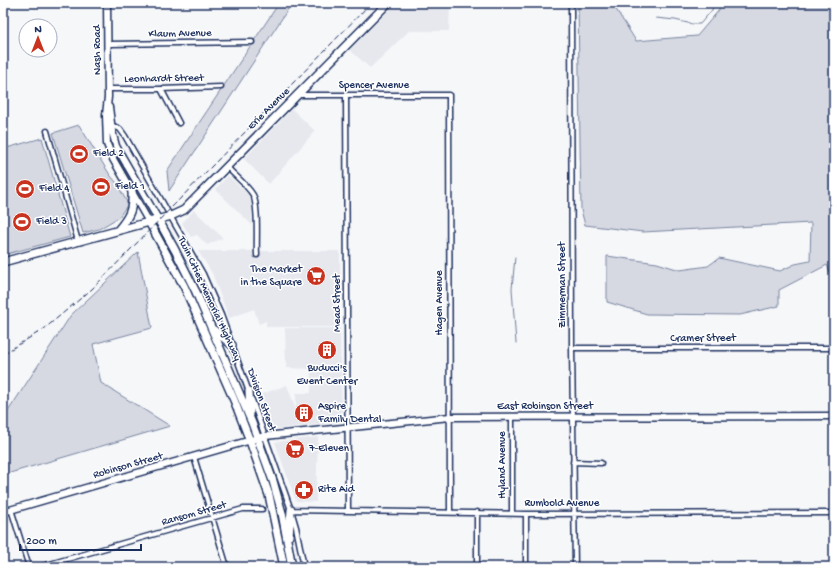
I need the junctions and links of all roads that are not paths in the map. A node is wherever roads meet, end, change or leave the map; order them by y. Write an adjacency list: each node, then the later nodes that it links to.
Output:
1 (107, 3): 5 (street, Nash Road)
2 (388, 3): 9 (main road, Erie Avenue)
3 (571, 3): 27 (street, Zimmerman Street)
4 (252, 42): 5 (street, Klaum Avenue)
5 (108, 44): 7 (street, Nash Road)
6 (221, 87): 8 (street, Leonhardt Street)
7 (108, 89): 8 (street, Leonhardt Street); 12 (street, Nash Road)
8 (161, 89): 13 (street)
9 (298, 95): 10 (street, Spencer Avenue); 16 (main road, Erie Avenue)
10 (346, 95): 11 (street, Spencer Avenue); 35 (street, Mead Street)
11 (449, 95): 32 (street, Hagen Avenue)
12 (108, 97): 14 (street, Twin Cities Memorial Highway); 17 (street, Twin Cities Memorial Highway)
13 (179, 123)
14 (111, 125): 18 (street, Division Street); 19 (street, Twin Cities Memorial Highway)
15 (47, 131): 22 (street)
16 (226, 168): 18 (main road, Erie Avenue); 23 (street)
17 (132, 191): 20 (street, Twin Cities Memorial Highway); 21 (main road)
18 (171, 216): 19 (main road, Erie Avenue); 26 (street, Division Street)
19 (158, 220): 20 (main road, Erie Avenue); 25 (main road, Twin Cities Memorial Highway)
20 (149, 222): 21 (main road, Erie Avenue); 37 (main road, Twin Cities Memorial Highway)
21 (118, 230): 22 (main road, Erie Avenue)
22 (78, 241): 24 (main road, Erie Avenue)
23 (257, 256)
24 (3, 262)
25 (211, 328): 26 (main road); 34 (main road, Twin Cities Memorial Highway)
26 (232, 345): 29 (street, Division Street)
27 (572, 348): 28 (street, Cramer Street); 33 (street, Zimmerman Street)
28 (834, 348)
29 (248, 391): 34 (main road); 36 (street, Division Street)
30 (512, 416): 32 (street, East Robinson Street); 33 (street, East Robinson Street); 48 (street, Hyland Avenue)
31 (834, 416): 33 (street, East Robinson Street)
32 (450, 417): 35 (street, East Robinson Street); 46 (street, Hagen Avenue)
33 (573, 417): 39 (street, Zimmerman Street)
34 (252, 423): 36 (main road, Twin Cities Memorial Highway)
35 (348, 428): 36 (street, East Robinson Street); 44 (street, Mead Street)
36 (262, 438): 37 (street, Robinson Street); 43 (street, Division Street); 53 (main road, Twin Cities Memorial Highway)
37 (250, 441): 38 (street, Robinson Street); 57 (main road, Twin Cities Memorial Highway)
38 (194, 457): 41 (street, Robinson Street); 52 (street)
39 (573, 462): 40 (street); 51 (street, Zimmerman Street)
40 (601, 463)
41 (12, 509): 45 (street, Robinson Street); 54 (street)
42 (262, 509): 52 (street, Ransom Street)
43 (291, 510): 44 (street, Rumbold Avenue); 53 (main road); 59 (street, Division Street)
44 (348, 511): 46 (street, Rumbold Avenue)
45 (3, 512)
46 (450, 512): 47 (street, Rumbold Avenue)
47 (477, 512): 48 (street, Rumbold Avenue); 60 (street)
48 (512, 513): 50 (street, Rumbold Avenue)
49 (834, 513): 51 (street, Rumbold Avenue)
50 (526, 514): 51 (street, Rumbold Avenue); 61 (street)
51 (574, 514): 62 (street, Zimmerman Street)
52 (212, 518): 55 (street, Ransom Street); 56 (street)
53 (289, 546): 58 (main road, Twin Cities Memorial Highway)
54 (29, 567)
55 (39, 567)
56 (227, 567)
57 (284, 567)
58 (292, 567)
59 (304, 567)
60 (477, 567)
61 (526, 567)
62 (575, 567)

